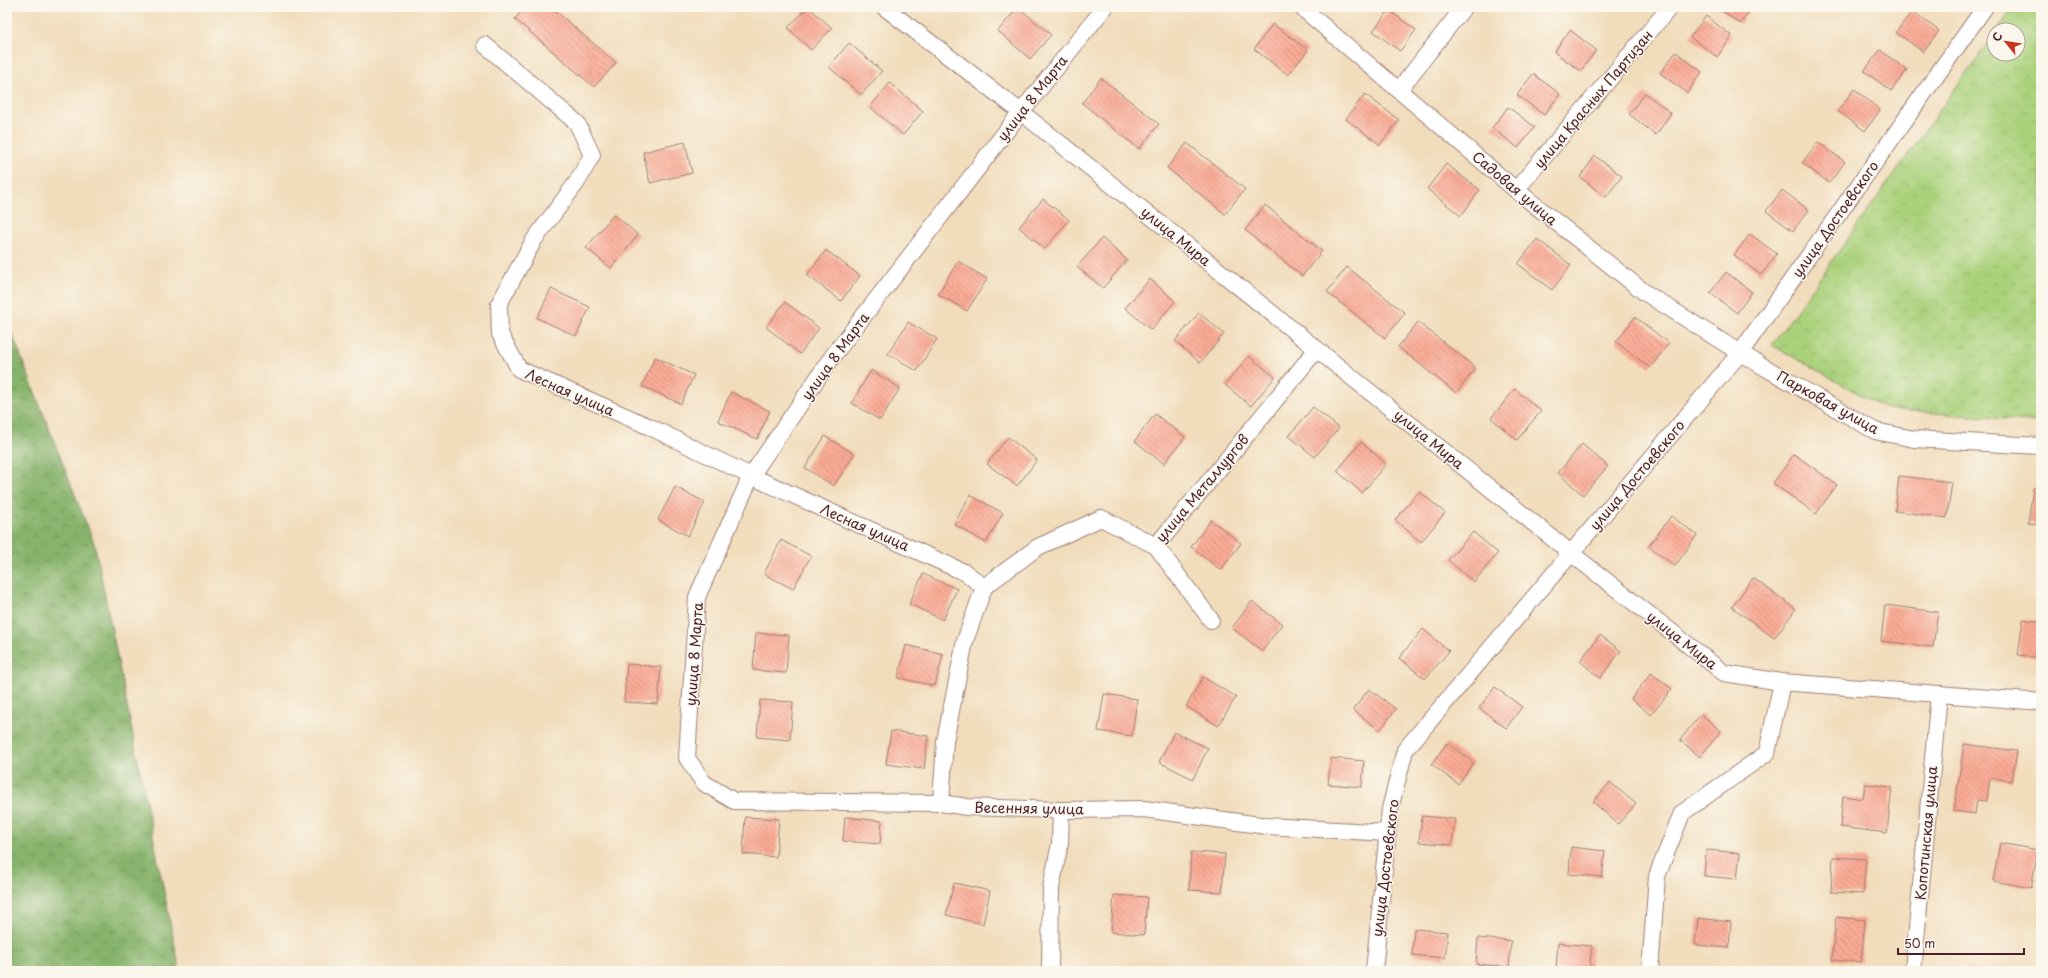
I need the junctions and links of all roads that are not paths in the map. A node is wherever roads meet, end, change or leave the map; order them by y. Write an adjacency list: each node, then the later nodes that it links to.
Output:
1 (884, 7): 9 (street, улица Мира)
2 (1105, 7): 9 (street, улица 8 Марта)
3 (1301, 7): 8 (street, Садовая улица)
4 (1464, 7): 8 (street)
5 (1670, 7): 10 (street, улица Красных Партизан)
6 (1985, 7): 12 (street, улица Достоевского)
7 (486, 45): 14 (street, Лесная улица)
8 (1399, 90): 10 (street, Садовая улица)
9 (1020, 112): 11 (street, улица Мира); 14 (street, улица 8 Марта)
10 (1516, 190): 12 (street, Садовая улица)
11 (1317, 349): 15 (street, улица Металлургов); 16 (street, улица Мира)
12 (1740, 353): 13 (street, Парковая улица); 16 (street, улица Достоевского)
13 (2041, 446)
14 (750, 476): 17 (street, Лесная улица); 22 (street, улица 8 Марта)
15 (1156, 546): 17 (street, улица Металлургов); 18 (street)
16 (1572, 554): 19 (street, улица Мира); 25 (street, улица Достоевского)
17 (984, 587): 23 (street)
18 (1211, 620)
19 (1782, 682): 20 (street, улица Мира); 28 (street)
20 (1939, 694): 21 (street, улица Мира); 29 (street, Копотинская улица)
21 (2041, 702)
22 (687, 758): 23 (street, Весенняя улица)
23 (941, 803): 24 (street, Весенняя улица)
24 (1061, 810): 25 (street, Весенняя улица); 26 (street)
25 (1388, 833): 27 (street, улица Достоевского)
26 (1050, 971)
27 (1374, 971)
28 (1650, 971)
29 (1913, 971)

